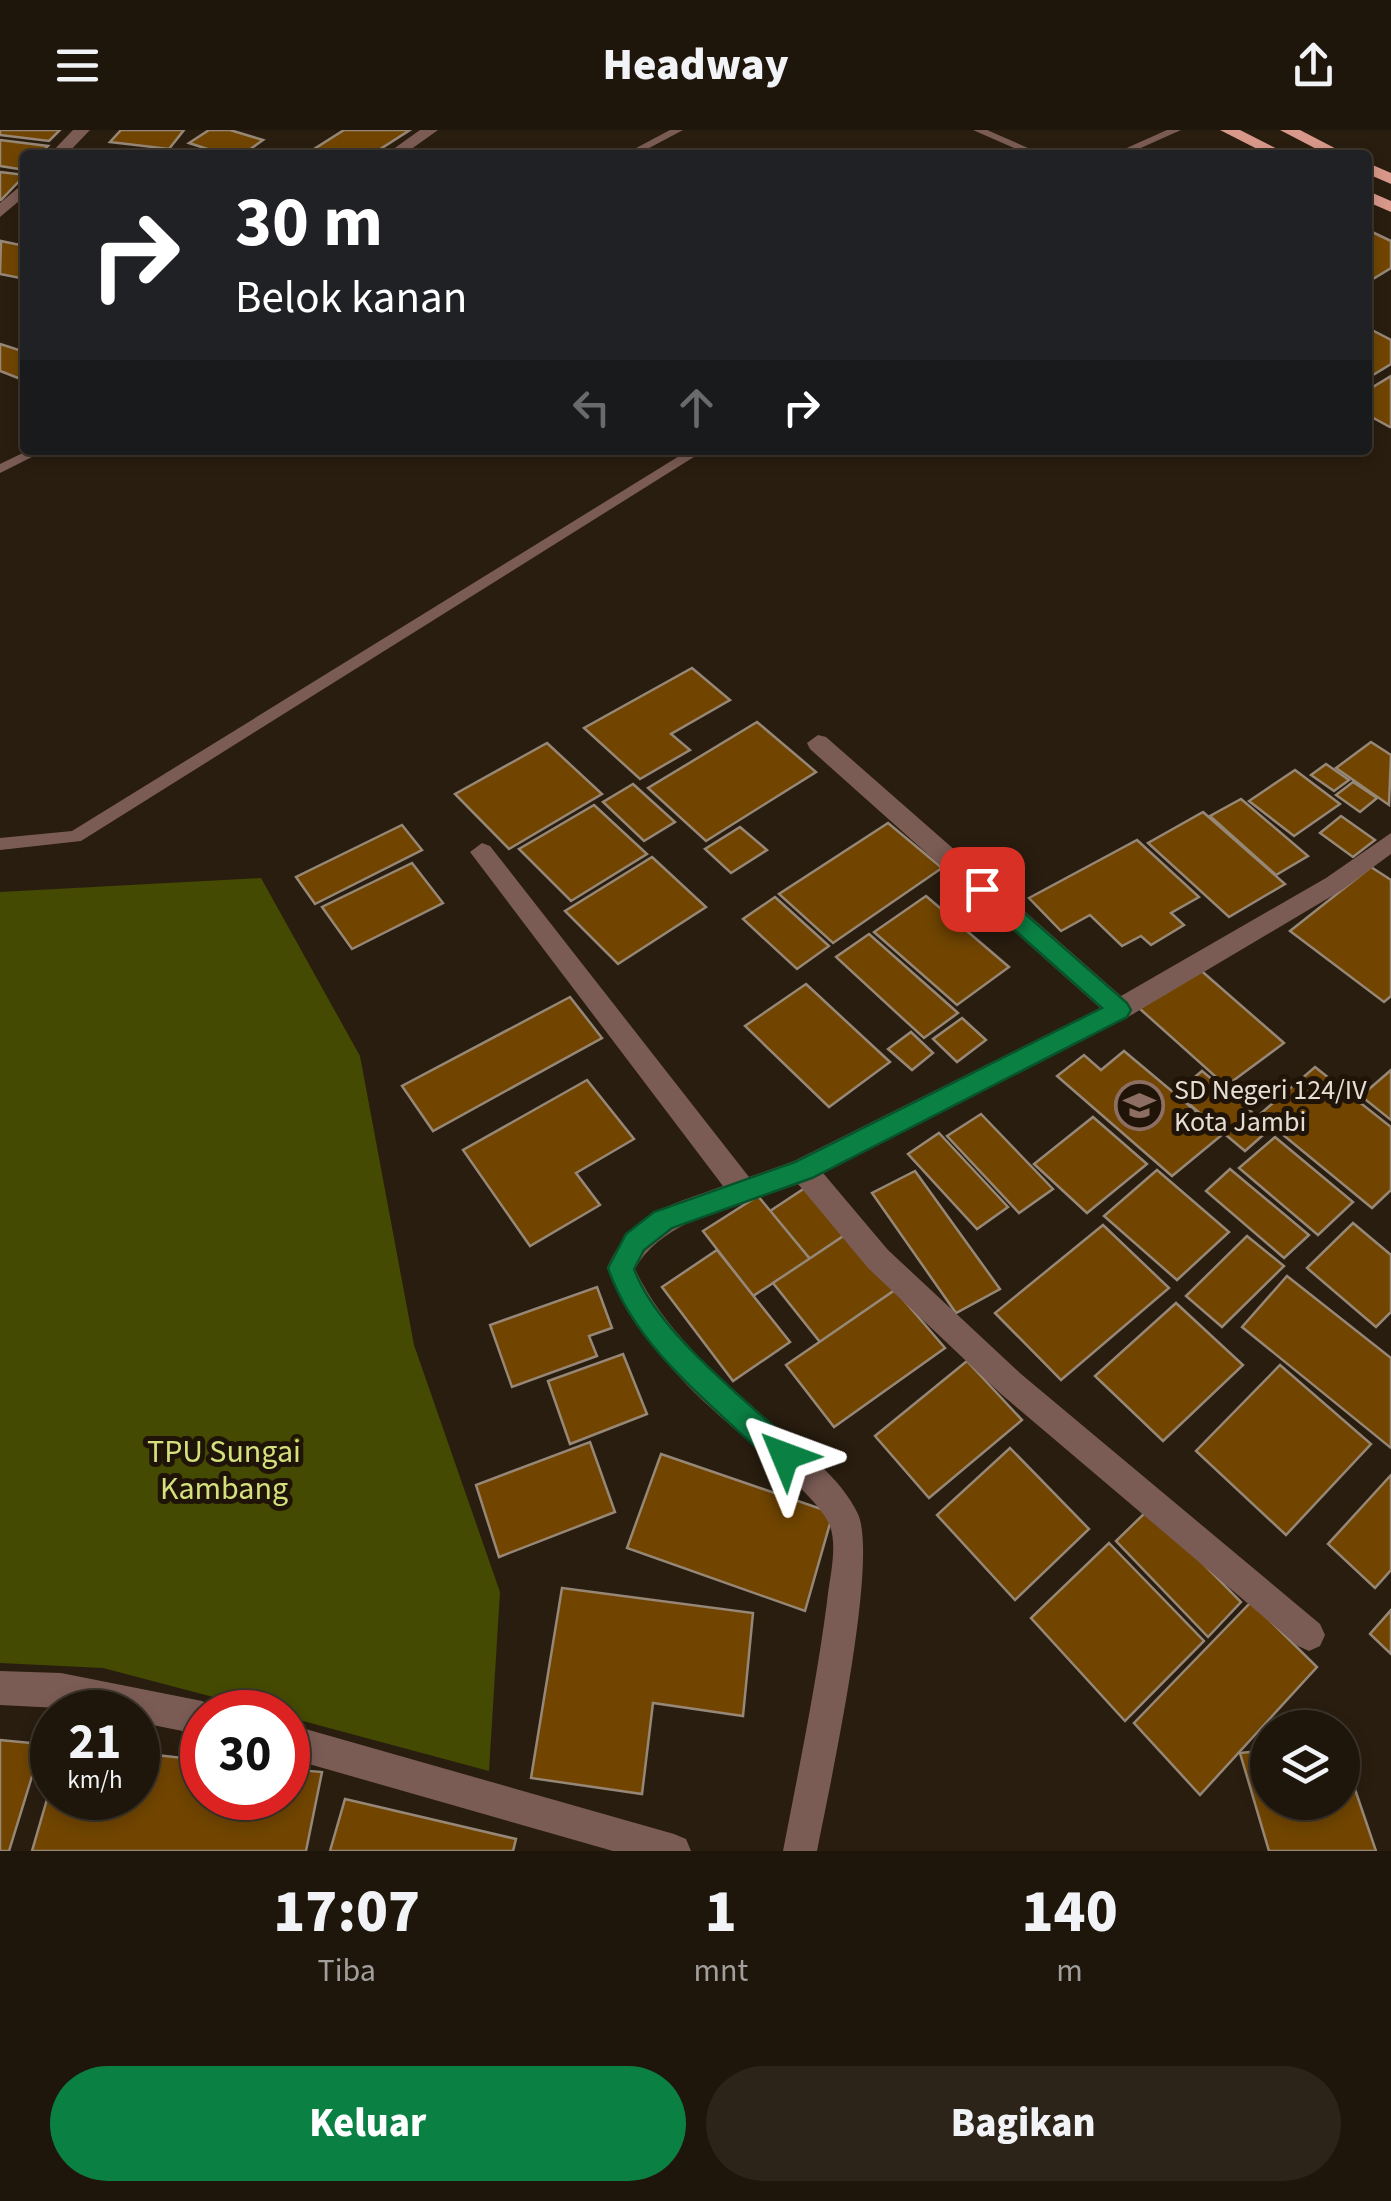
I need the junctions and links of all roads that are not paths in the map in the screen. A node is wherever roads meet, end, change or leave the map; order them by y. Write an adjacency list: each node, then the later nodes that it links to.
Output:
1 (82, 130): 8 (street)
2 (430, 130): 9 (street)
3 (678, 130): 10 (lane)
4 (1176, 130): 12 (lane)
5 (1228, 130): 13 (main road)
6 (1288, 130): 14 (main road)
7 (987, 131): 11 (lane)
8 (63, 150)
9 (401, 150)
10 (638, 150)
11 (1028, 150)
12 (1128, 150)
13 (1271, 150)
14 (1330, 150)
15 (20, 192): 16 (street)
16 (0, 212)
17 (29, 455): 19 (lane)
18 (690, 455): 22 (lane)
19 (0, 469)
20 (818, 743): 24 (street)
21 (1391, 842): 24 (street)
22 (0, 844)
23 (482, 852): 26 (street)
24 (1119, 1010): 25 (street)
25 (803, 1170): 26 (street); 27 (street)
26 (743, 1192): 32 (street)
27 (1309, 1635)
28 (0, 1688): 29 (street)
29 (180, 1714)
30 (310, 1747): 31 (street)
31 (674, 1851)
32 (800, 1851)

